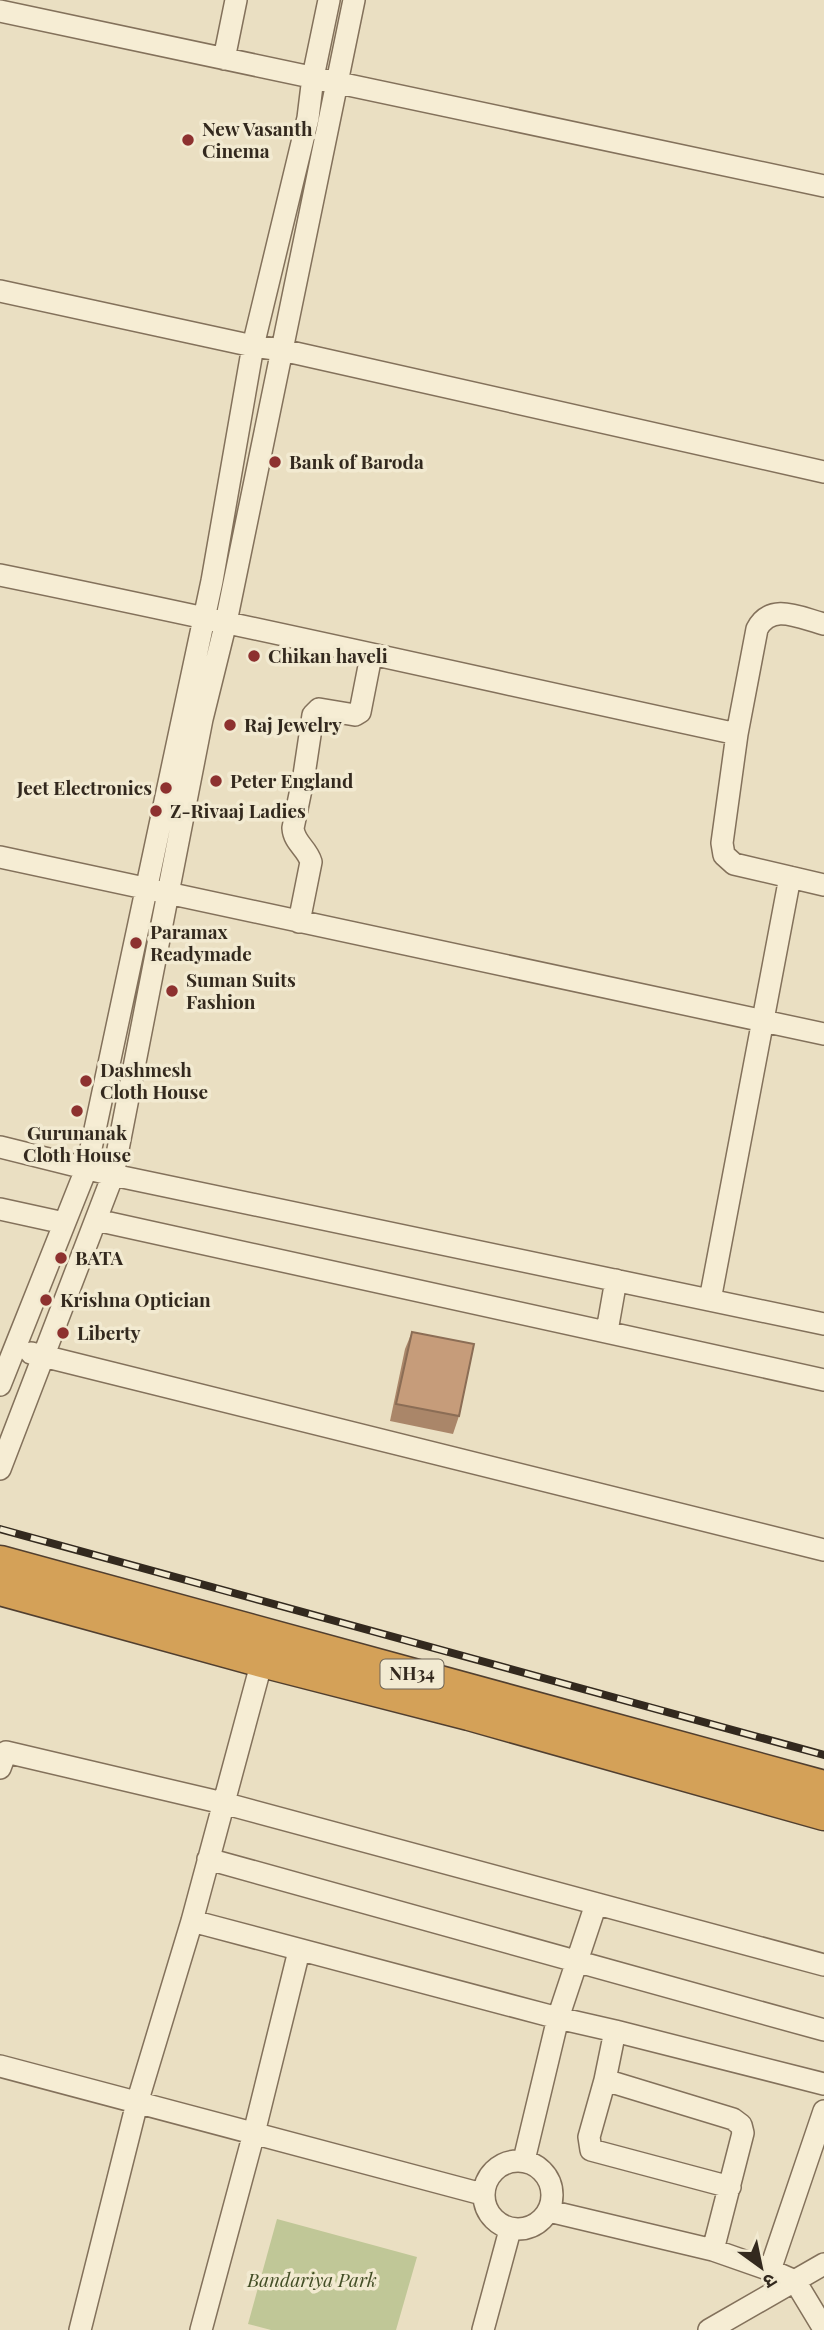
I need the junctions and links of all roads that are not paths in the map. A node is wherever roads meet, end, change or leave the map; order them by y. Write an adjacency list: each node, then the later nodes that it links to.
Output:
1 (236, 0): 5 (street)
2 (329, 0): 6 (street)
3 (354, 0): 7 (street)
4 (0, 11): 5 (street)
5 (224, 59): 6 (street)
6 (313, 77): 7 (street); 10 (street)
7 (338, 82): 8 (street); 11 (street)
8 (824, 186)
9 (0, 291): 10 (street)
10 (253, 346): 11 (street); 14 (street)
11 (282, 350): 12 (street); 15 (street)
12 (824, 472)
13 (0, 575): 14 (street)
14 (203, 617): 15 (street); 22 (street)
15 (226, 622): 17 (street); 22 (street)
16 (824, 624): 18 (street)
17 (372, 656): 18 (street); 23 (street)
18 (737, 734): 20 (street)
19 (0, 857): 22 (street)
20 (790, 877): 21 (street); 24 (street)
21 (824, 885)
22 (157, 891): 23 (street); 27 (street); 28 (street)
23 (299, 922): 24 (street)
24 (762, 1021): 25 (street); 33 (street)
25 (824, 1034)
26 (0, 1147): 27 (street)
27 (87, 1167): 28 (street); 31 (street)
28 (113, 1175): 30 (street); 32 (street)
29 (0, 1209): 31 (street)
30 (96, 1220): 35 (street); 37 (street)
31 (64, 1223): 36 (street)
32 (617, 1280): 33 (street); 35 (street)
33 (710, 1300): 34 (street)
34 (824, 1324)
35 (607, 1331): 38 (street)
36 (7, 1347): 37 (street); 39 (street)
37 (43, 1355): 40 (street); 41 (street)
38 (824, 1380)
39 (0, 1385)
40 (0, 1469)
41 (824, 1550)
42 (0, 1562): 45 (highway, NH34)
43 (0, 1590): 44 (highway, NH34)
44 (262, 1661): 45 (highway, NH34); 48 (street)
45 (519, 1716): 47 (highway, NH34); 49 (highway, NH34)
46 (0, 1768): 48 (street)
47 (824, 1787)
48 (223, 1803): 50 (street); 51 (street)
49 (824, 1814)
50 (208, 1859): 52 (street); 54 (street)
51 (596, 1904): 54 (street); 55 (street)
52 (192, 1921): 53 (street); 62 (street)
53 (299, 1951): 56 (street); 64 (street)
54 (576, 1962): 56 (street); 57 (street)
55 (824, 1965)
56 (558, 2018): 58 (street); 65 (street)
57 (824, 2030)
58 (615, 2031): 60 (street); 61 (street)
59 (0, 2066): 62 (street)
60 (605, 2080): 66 (street); 66 (street)
61 (824, 2084)
62 (137, 2103): 64 (street); 75 (street)
63 (824, 2111): 72 (street)
64 (254, 2133): 67 (street); 76 (street)
65 (524, 2161): 67 (street); 68 (street)
66 (730, 2188): 70 (street)
67 (482, 2194): 69 (street)
68 (549, 2211): 69 (street); 70 (street)
69 (510, 2230): 77 (street)
70 (713, 2250): 72 (street)
71 (824, 2264): 73 (street)
72 (770, 2270): 73 (street)
73 (794, 2281): 74 (street); 78 (street)
74 (824, 2329)
75 (80, 2330)
76 (201, 2330)
77 (483, 2330)
78 (709, 2330)

